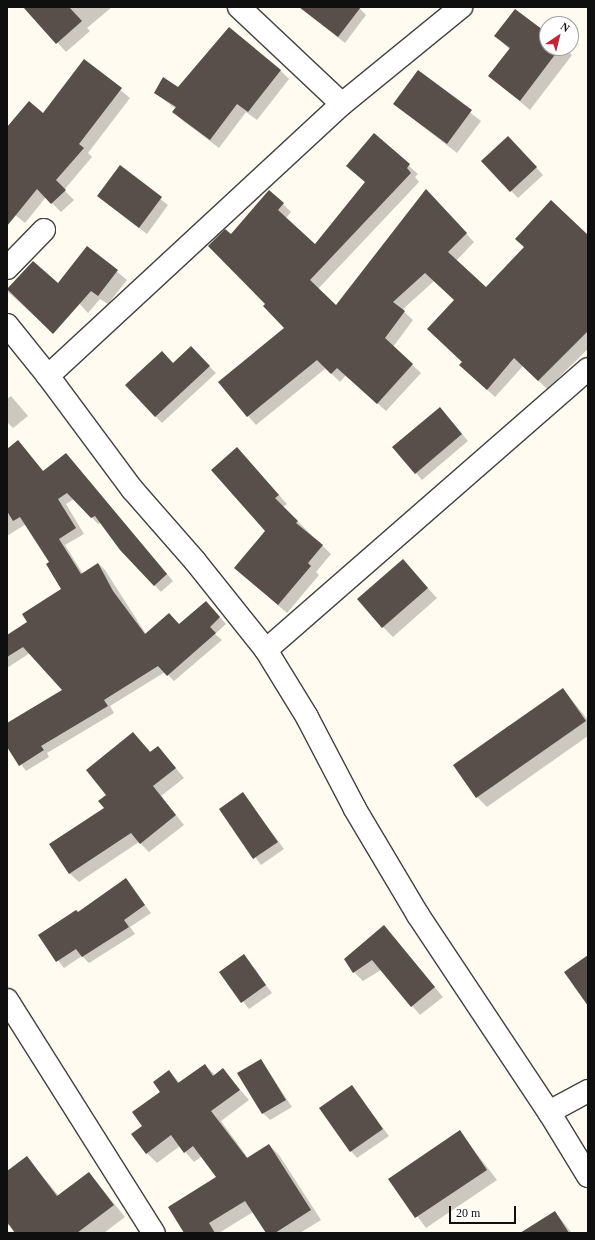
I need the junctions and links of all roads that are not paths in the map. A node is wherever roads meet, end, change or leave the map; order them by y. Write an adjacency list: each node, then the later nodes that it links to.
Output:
1 (239, 7): 3 (street)
2 (461, 7): 3 (street)
3 (342, 104): 8 (street)
4 (44, 230): 5 (street)
5 (7, 268)
6 (7, 325): 8 (street)
7 (588, 369): 9 (street)
8 (48, 376): 9 (street)
9 (266, 650): 12 (street)
10 (7, 1000): 14 (street)
11 (588, 1091): 12 (street)
12 (549, 1112): 13 (street)
13 (588, 1176)
14 (154, 1233)

